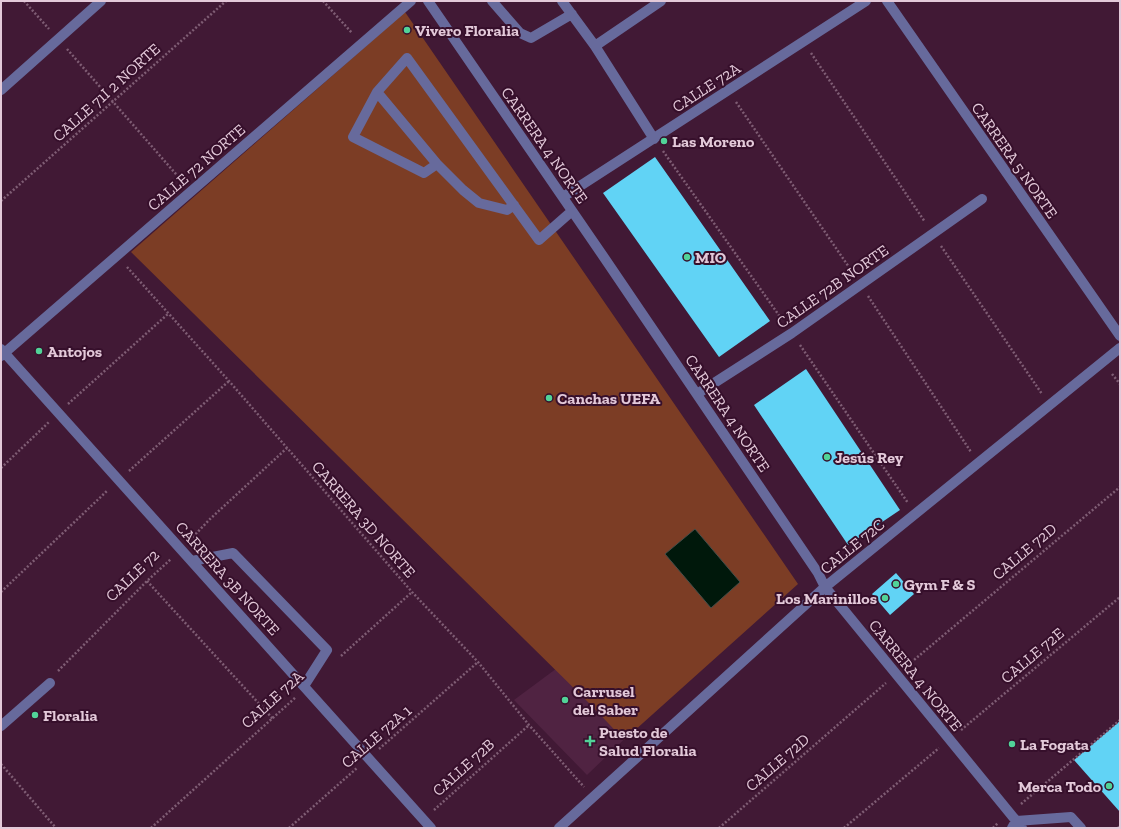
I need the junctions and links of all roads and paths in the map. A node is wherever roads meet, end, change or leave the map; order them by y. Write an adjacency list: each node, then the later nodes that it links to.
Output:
1 (24, 1): 13 (path)
2 (101, 1): 13 (street)
3 (226, 1): 18 (path, CALLE 71I 2 NORTE)
4 (323, 1): 14 (path)
5 (411, 1): 14 (street, CALLE 72 NORTE)
6 (428, 1): 22 (street, CARRERA 4 NORTE)
7 (492, 1): 12 (street)
8 (562, 1): 12 (street)
9 (660, 1): 15 (street)
10 (866, 1): 19 (street, CALLE 72A)
11 (887, 1): 29 (street, CARRERA 5 NORTE)
12 (572, 14): 15 (street)
13 (58, 39): 16 (street); 18 (path)
14 (362, 43): 21 (street, CALLE 72 NORTE)
15 (595, 46): 19 (street)
16 (1, 90)
17 (377, 92): 20 (street); 20 (street); 25 (street)
18 (114, 102): 21 (path); 24 (path, CALLE 71I 2 NORTE)
19 (654, 139): 22 (street, CALLE 72A)
20 (437, 164): 25 (street)
21 (192, 191): 27 (street, CALLE 72 NORTE)
22 (563, 198): 26 (street, CARRERA 4 NORTE)
23 (982, 199): 32 (street, CALLE 72B NORTE)
24 (1, 201)
25 (514, 205): 26 (street)
26 (572, 211): 32 (street, CARRERA 4 NORTE)
27 (117, 256): 28 (path, CARRERA 3D NORTE); 31 (street, CALLE 72 NORTE)
28 (169, 313): 33 (path); 34 (path, CARRERA 3D NORTE)
29 (1120, 336)
30 (1120, 348): 40 (street, CALLE 72C)
31 (2, 353): 33 (street, CARRERA 3B NORTE)
32 (697, 394): 40 (street, CARRERA 4 NORTE)
33 (59, 412): 35 (path); 37 (street, CARRERA 3B NORTE)
34 (287, 448): 37 (path, CALLE 72); 41 (path, CARRERA 3D NORTE)
35 (1, 468)
36 (1120, 487): 45 (path, CALLE 72D)
37 (181, 549): 38 (street, CARRERA 3B NORTE); 39 (path, CALLE 72)
38 (192, 561): 48 (street, CARRERA 3B NORTE); 48 (street)
39 (147, 581): 46 (path, CALLE 72); 49 (path)
40 (825, 587): 57 (street, CALLE 72C); 60 (street, CARRERA 4 NORTE)
41 (412, 592): 43 (path); 44 (path, CARRERA 3D NORTE)
42 (1120, 597): 53 (path, CALLE 72E)
43 (337, 660)
44 (478, 662): 51 (path, CARRERA 3D NORTE); 55 (path, CALLE 72A 1)
45 (908, 665)
46 (50, 683): 52 (street)
47 (887, 683): 66 (path, CALLE 72D)
48 (305, 687): 49 (path, CALLE 72A); 55 (street, CARRERA 3B NORTE)
49 (273, 719): 62 (path, CALLE 72A)
50 (1120, 720): 58 (path)
51 (529, 725): 57 (path, CARRERA 3D NORTE); 59 (path, CALLE 72B)
52 (1, 726)
53 (959, 731)
54 (940, 748): 67 (path)
55 (369, 758): 59 (street, CARRERA 3B NORTE); 63 (path, CALLE 72A 1)
56 (1, 764): 61 (path)
57 (593, 797): 65 (street, CALLE 72C)
58 (1020, 804)
59 (423, 820): 64 (street, CARRERA 3B NORTE)
60 (1017, 826): 68 (street)
61 (56, 828)
62 (152, 828)
63 (289, 828)
64 (431, 828)
65 (559, 828)
66 (718, 828)
67 (844, 828)
68 (1081, 828)

